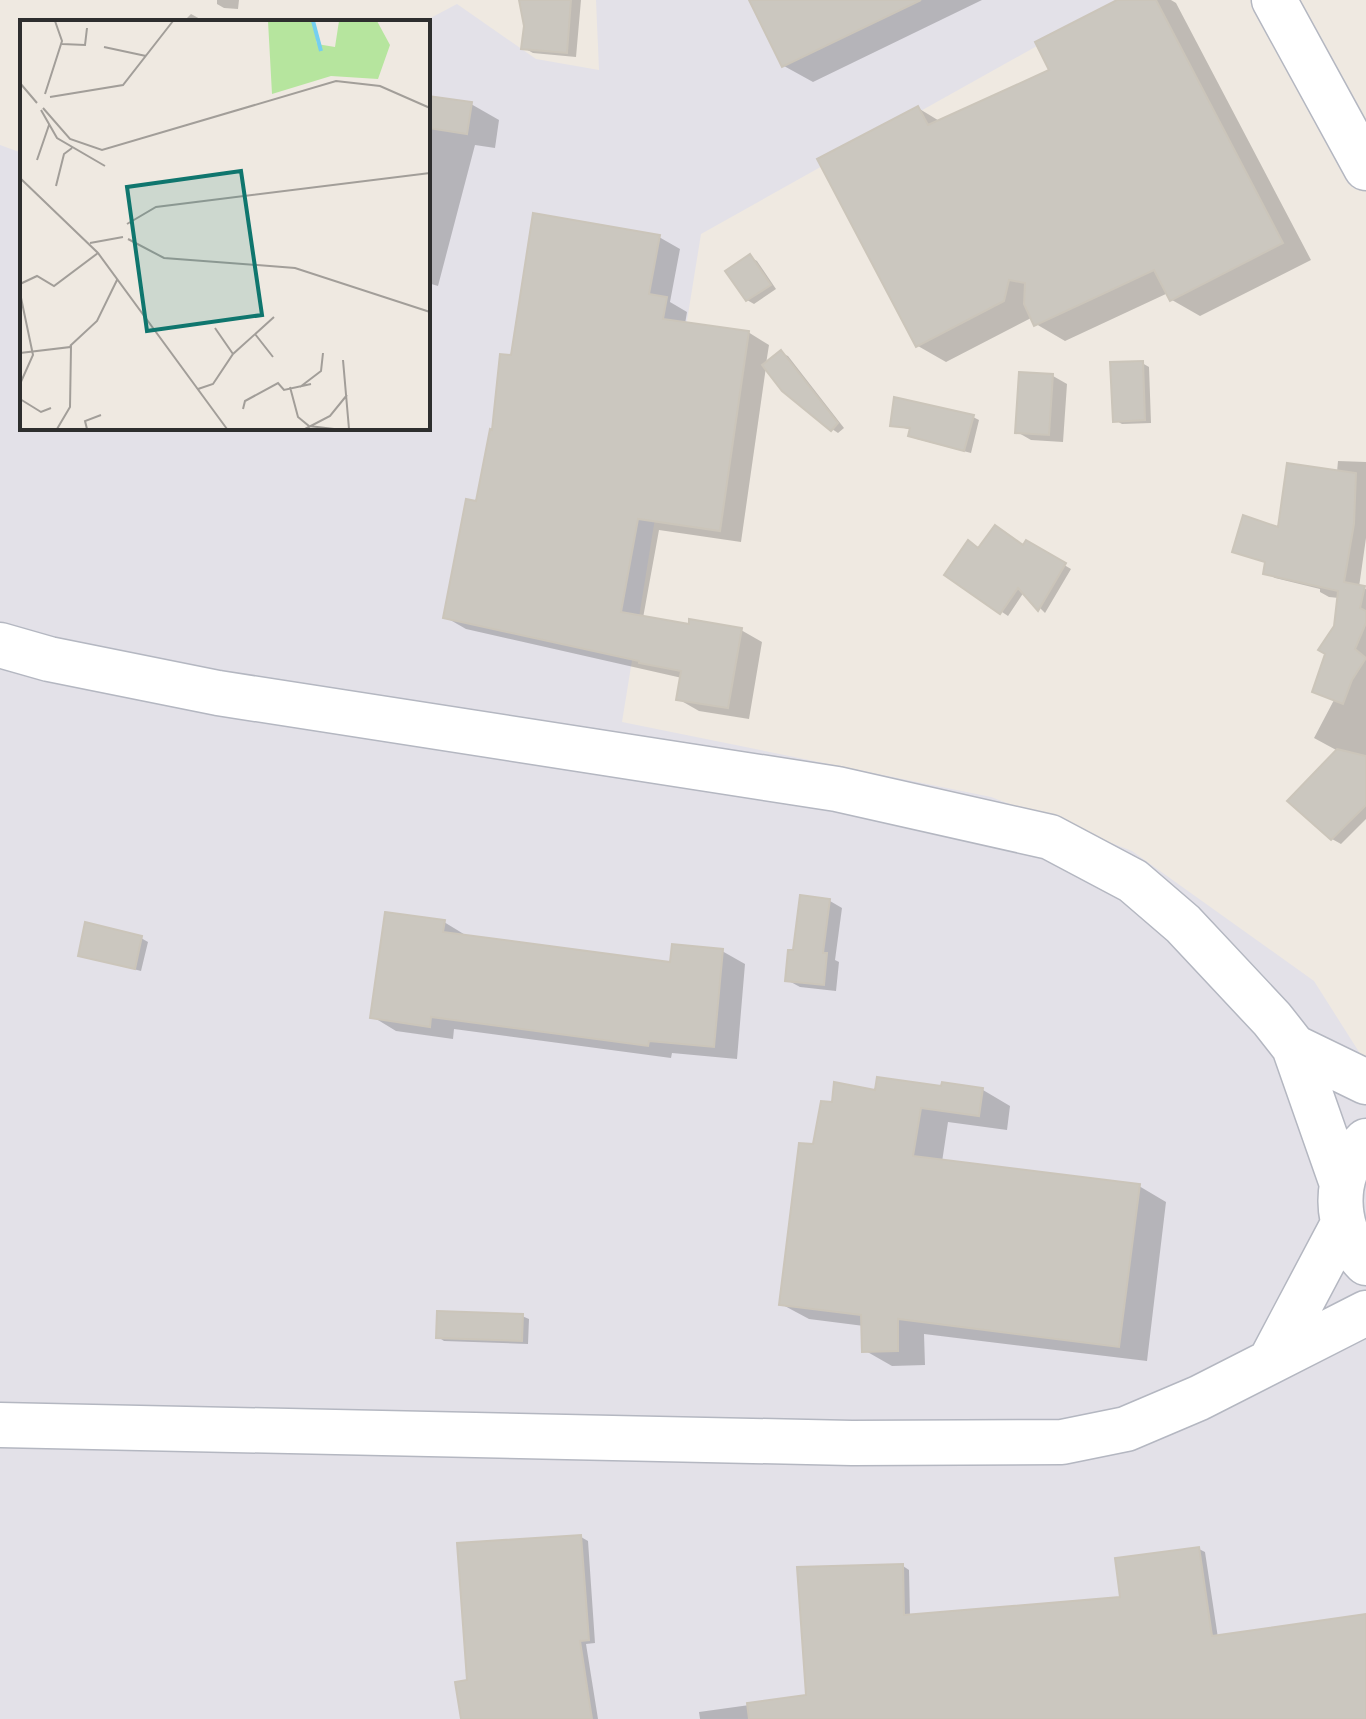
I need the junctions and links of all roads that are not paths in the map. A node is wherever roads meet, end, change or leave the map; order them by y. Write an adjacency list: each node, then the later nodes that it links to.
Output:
1 (1274, 0): 2 (street)
2 (1366, 168)
3 (0, 645): 4 (street)
4 (1294, 1047): 5 (street); 7 (street)
5 (1366, 1082)
6 (1366, 1141): 7 (street)
7 (1342, 1204): 8 (street); 10 (street)
8 (1366, 1263)
9 (1366, 1313): 10 (street)
10 (1271, 1360): 11 (street)
11 (0, 1425)

